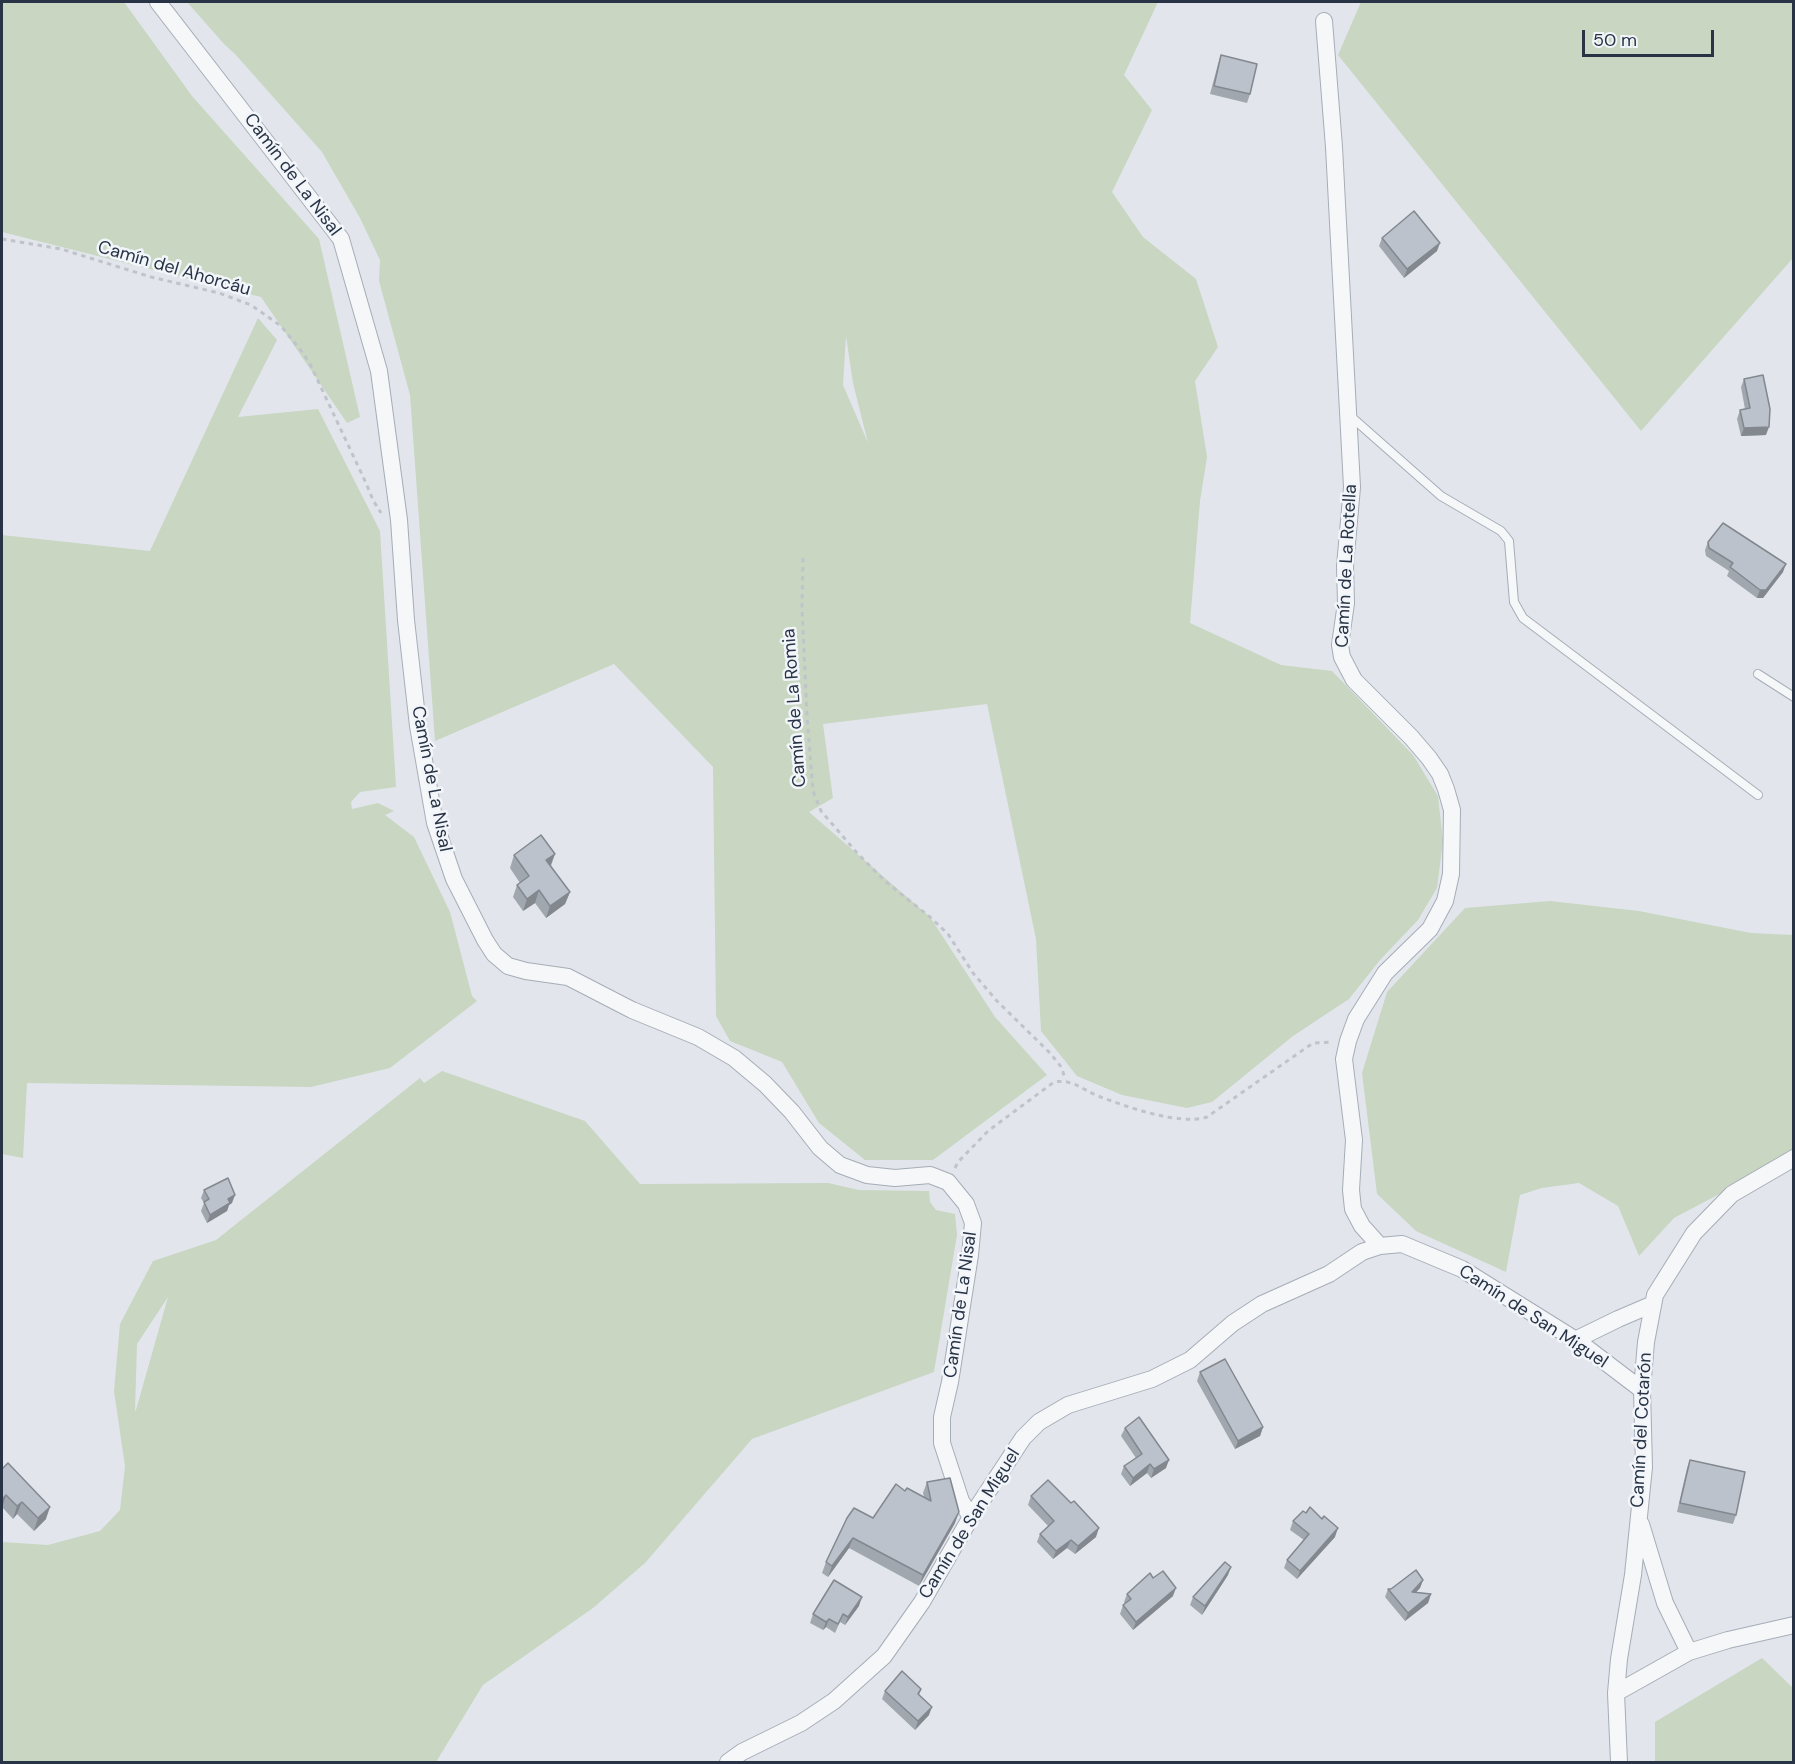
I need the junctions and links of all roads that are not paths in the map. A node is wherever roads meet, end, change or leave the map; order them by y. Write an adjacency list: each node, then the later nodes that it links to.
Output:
1 (158, 2): 13 (street, Camín de La Nisal)
2 (1324, 21): 3 (street, Camín de La Rotella)
3 (1348, 414): 6 (lane); 8 (street, Camín de La Rotella)
4 (1758, 674): 5 (lane)
5 (1794, 698)
6 (1758, 795)
7 (1794, 1158): 9 (street, Camín del Cotarón)
8 (1380, 1246): 10 (street, Camín de San Miguel); 13 (street, Camín de San Miguel)
9 (1653, 1304): 10 (street); 11 (street, Camín del Cotarón)
10 (1575, 1340): 11 (street, Camín de San Miguel)
11 (1642, 1390): 12 (street, Camín del Cotarón)
12 (1638, 1515): 15 (street); 16 (street, Camín del Cotarón)
13 (971, 1517): 17 (street, Camín de San Miguel)
14 (1794, 1625): 15 (street)
15 (1689, 1652): 16 (street)
16 (1616, 1693): 18 (street, Camín del Cotarón)
17 (728, 1762)
18 (1618, 1762)

